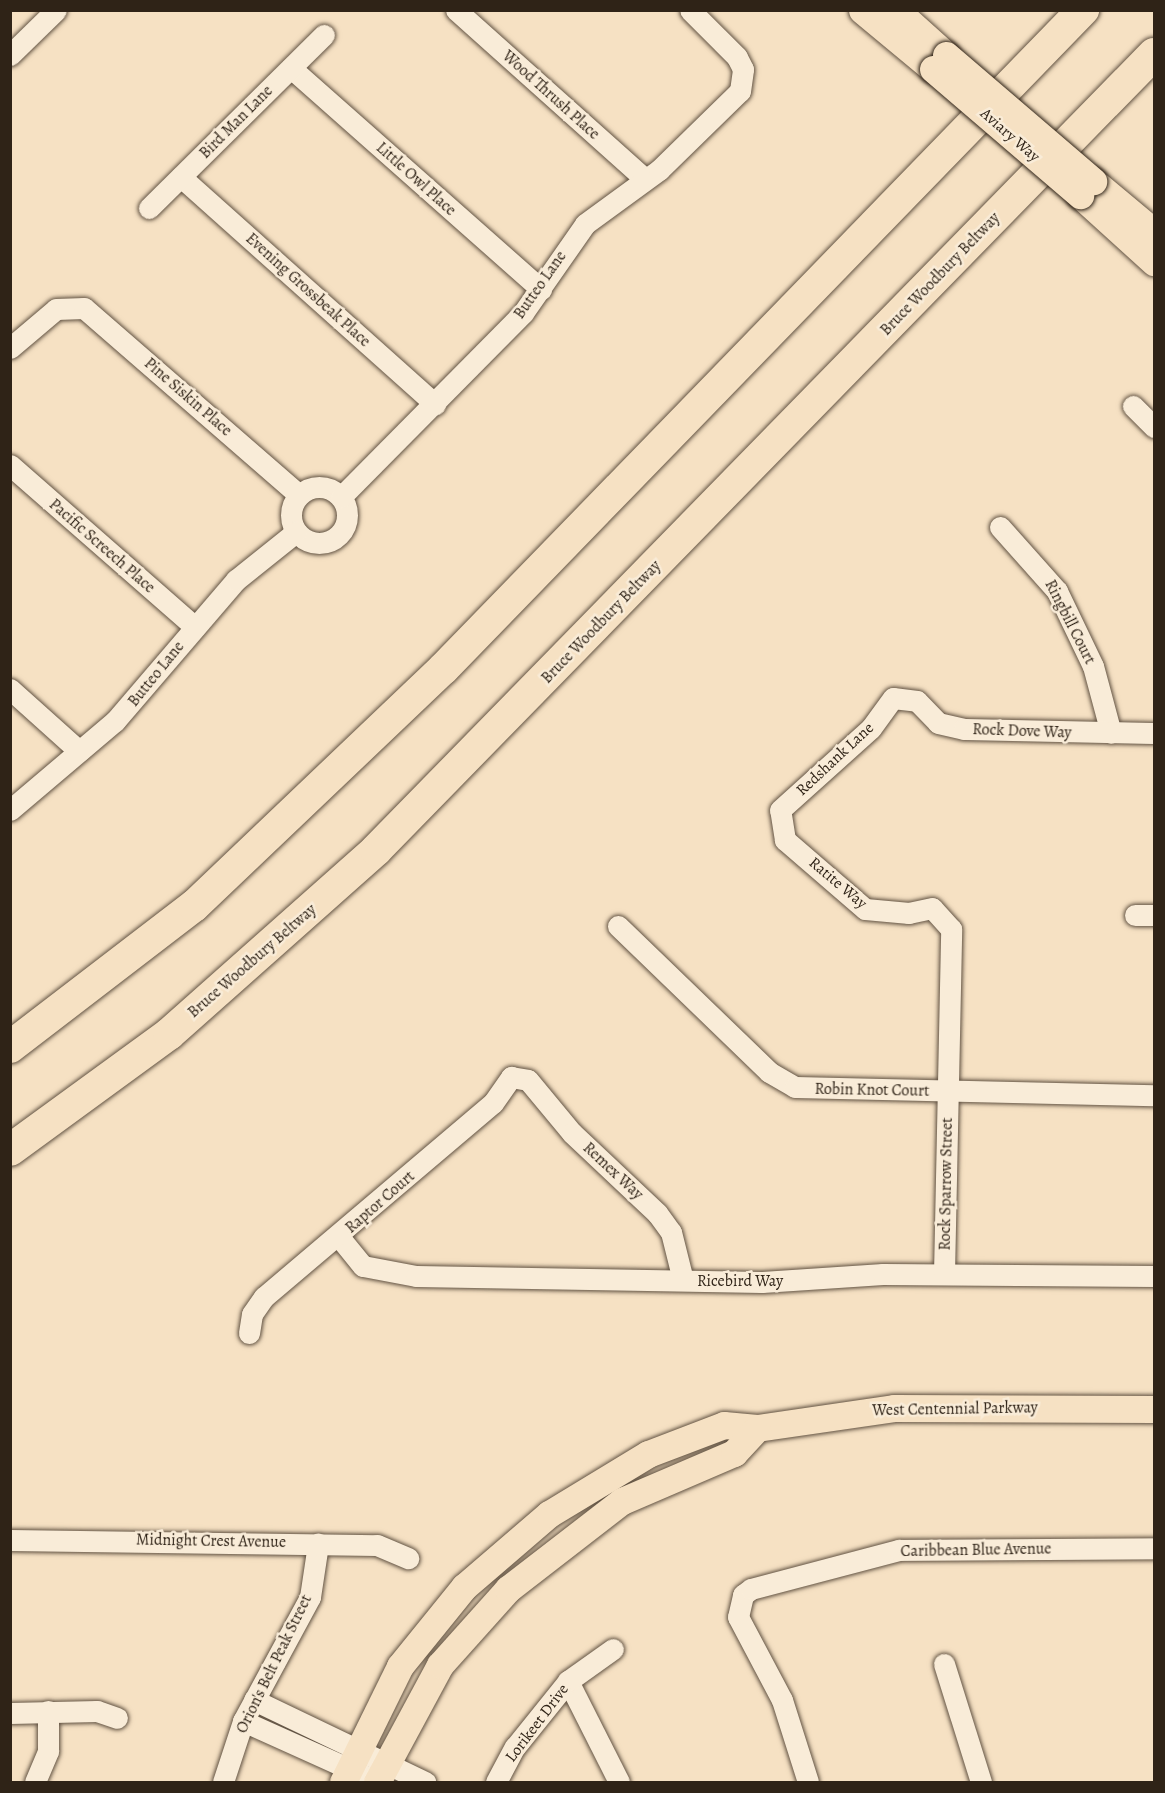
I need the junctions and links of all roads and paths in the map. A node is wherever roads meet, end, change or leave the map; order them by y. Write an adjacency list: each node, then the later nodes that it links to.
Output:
1 (56, 10): 9 (street)
2 (456, 10): 13 (street, Wood Thrush Place)
3 (690, 10): 13 (street, Butteo Lane)
4 (862, 10): 10 (main road, Aviary Way)
5 (896, 10): 10 (main road, Aviary Way)
6 (1083, 10): 38 (highway)
7 (324, 36): 11 (street, Bird Man Lane)
8 (1155, 54): 42 (highway, Bruce Woodbury Beltway)
9 (10, 55)
10 (939, 62): 14 (main road, Aviary Way, bridge)
11 (291, 68): 12 (street, Bird Man Lane); 18 (street, Little Owl Place)
12 (181, 177): 15 (street, Bird Man Lane); 20 (street, Evening Grossbeak Place)
13 (645, 179): 18 (street, Butteo Lane)
14 (1087, 188): 16 (main road, Aviary Way); 17 (main road, Aviary Way)
15 (149, 208)
16 (1155, 232)
17 (1155, 262)
18 (541, 289): 20 (street, Butteo Lane)
19 (10, 348): 24 (street, Pine Siskin Place)
20 (435, 404): 25 (street, Butteo Lane)
21 (1133, 406): 22 (street)
22 (1155, 427)
23 (10, 465): 28 (street, Pacific Screech Place)
24 (299, 495): 25 (street); 27 (street)
25 (341, 497): 27 (street)
26 (1000, 527): 31 (street, Ringbill Court)
27 (296, 532): 28 (street, Butteo Lane)
28 (195, 627): 33 (street, Butteo Lane)
29 (10, 689): 33 (street)
30 (901, 698): 31 (street, Rock Dove Way); 35 (street, Redshank Lane)
31 (1111, 733): 32 (street, Rock Dove Way)
32 (1155, 733)
33 (79, 751): 34 (street, Butteo Lane)
34 (10, 810)
35 (780, 825): 36 (street, Ratite Way)
36 (944, 916): 40 (street, Rock Sparrow Street)
37 (618, 926): 40 (street, Robin Knot Court)
38 (10, 1047)
39 (519, 1078): 43 (street, Raptor Court); 46 (street, Remex Way)
40 (947, 1092): 41 (street, Robin Knot Court); 44 (street, Rock Sparrow Street)
41 (1155, 1095)
42 (10, 1150)
43 (340, 1238): 46 (street, Ricebird Way); 47 (street, Raptor Court)
44 (944, 1274): 45 (street, Ricebird Way); 46 (street, Ricebird Way)
45 (1155, 1276)
46 (683, 1280)
47 (249, 1333)
48 (1155, 1409): 49 (main road, West Centennial Parkway)
49 (757, 1428): 62 (main road, West Centennial Parkway); 63 (main road)
50 (10, 1540): 51 (street, Midnight Crest Avenue)
51 (318, 1544): 53 (street, Midnight Crest Avenue); 57 (street, Orion's Belt Peak Street)
52 (1155, 1548): 69 (street, Caribbean Blue Avenue)
53 (408, 1558)
54 (613, 1649): 56 (street, Lorikeet Drive)
55 (945, 1664): 70 (street)
56 (568, 1681): 67 (street, Lorikeet Drive); 68 (street)
57 (254, 1700): 61 (street, Orion's Belt Peak Street); 62 (street)
58 (48, 1711): 59 (street); 60 (street); 64 (street)
59 (10, 1713)
60 (117, 1719)
61 (243, 1721): 62 (street); 65 (street, Orion's Belt Peak Street)
62 (350, 1767): 63 (street)
63 (379, 1778): 66 (street)
64 (35, 1782)
65 (223, 1782)
66 (425, 1782)
67 (496, 1782)
68 (619, 1782)
69 (808, 1782)
70 (981, 1782)

